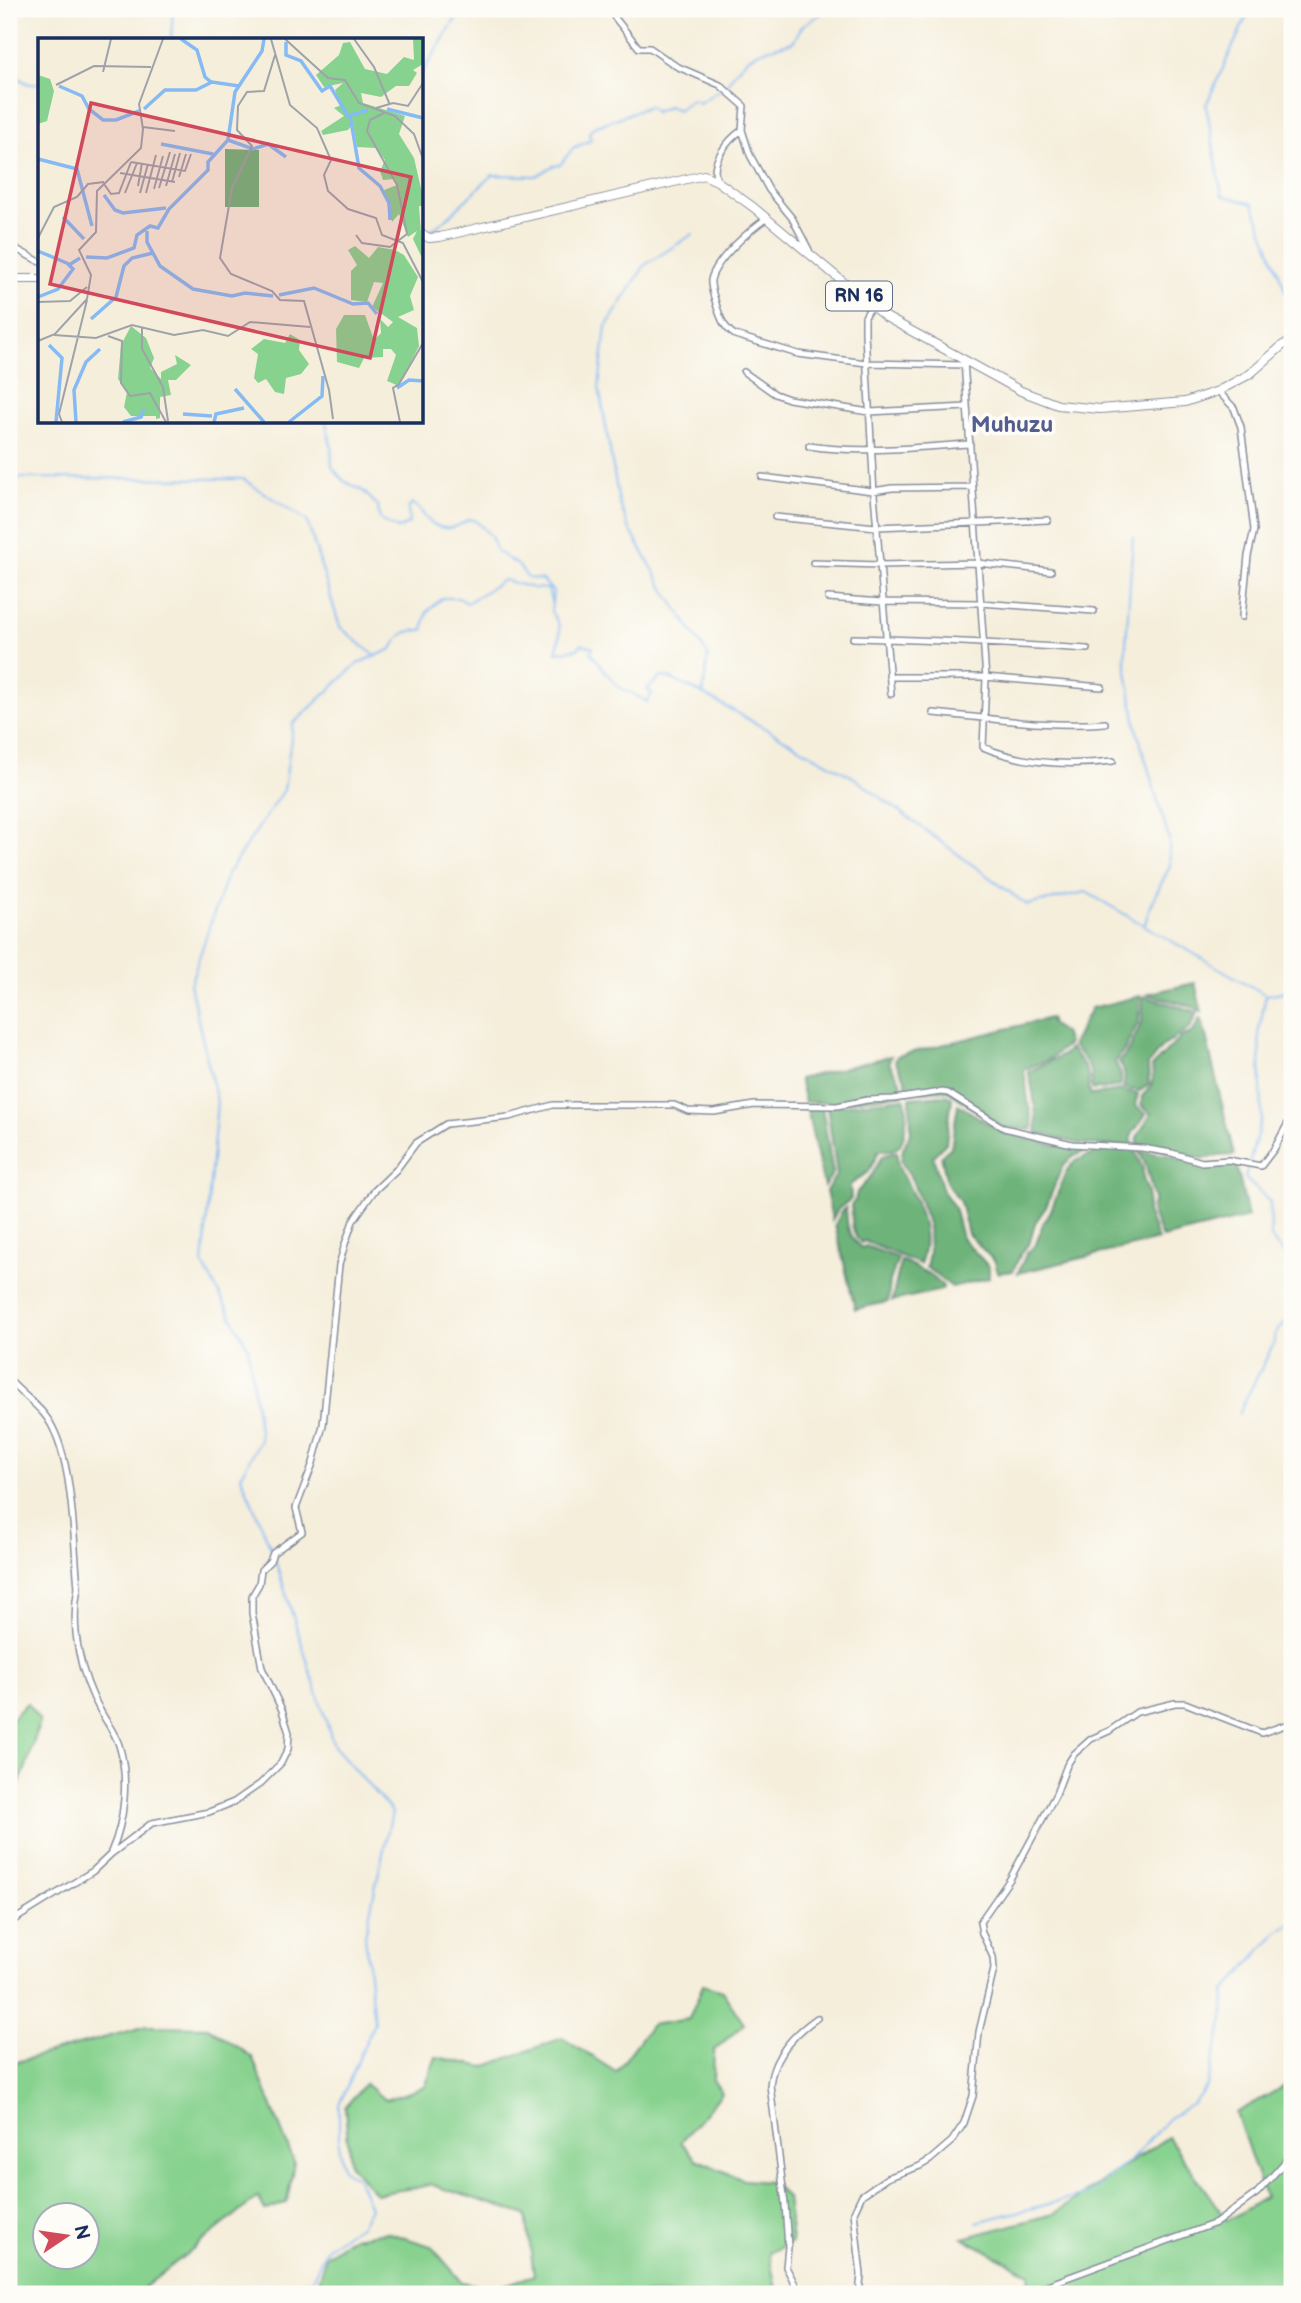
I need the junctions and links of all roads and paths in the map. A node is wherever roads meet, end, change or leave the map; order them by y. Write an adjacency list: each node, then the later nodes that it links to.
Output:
1 (608, 9): 2 (street)
2 (742, 130): 3 (street); 7 (street)
3 (717, 181): 4 (main road, RN 16); 5 (main road)
4 (767, 218): 7 (main road, RN 16); 13 (street)
5 (425, 236)
6 (9, 245): 8 (street)
7 (813, 257): 11 (main road, RN 16)
8 (38, 261)
9 (9, 279): 10 (main road)
10 (38, 279)
11 (871, 306): 13 (street); 14 (main road, RN 16)
12 (1292, 342): 16 (main road, RN 16)
13 (866, 363): 14 (street); 18 (street)
14 (965, 363): 16 (main road, RN 16); 17 (street)
15 (744, 372): 18 (street)
16 (1218, 391): 37 (street)
17 (967, 407): 18 (street); 19 (street)
18 (869, 412): 21 (street)
19 (970, 443): 21 (street); 23 (street)
20 (809, 446): 21 (street)
21 (871, 449): 24 (street)
22 (762, 477): 24 (street)
23 (973, 487): 24 (street); 27 (street)
24 (873, 491): 28 (street)
25 (775, 517): 28 (street)
26 (1048, 520): 27 (street)
27 (975, 524): 28 (street); 29 (street)
28 (876, 527): 31 (street)
29 (978, 563): 31 (street); 32 (street); 35 (street)
30 (813, 564): 31 (street)
31 (879, 565): 34 (street)
32 (1051, 571)
33 (828, 598): 34 (street)
34 (882, 602): 35 (street); 39 (street)
35 (981, 603): 36 (street); 40 (street)
36 (1094, 611)
37 (1242, 617)
38 (853, 638): 39 (street)
39 (885, 639): 40 (street); 42 (street)
40 (983, 642): 41 (street); 43 (street)
41 (1087, 649)
42 (889, 677): 43 (street); 45 (street)
43 (985, 677): 44 (street); 47 (street)
44 (1102, 687)
45 (891, 694)
46 (933, 713): 47 (street)
47 (984, 717): 48 (street); 49 (street)
48 (1105, 723)
49 (1113, 761)
50 (1292, 1116): 53 (street)
51 (9, 1380): 53 (street)
52 (1292, 1716): 58 (street)
53 (110, 1854): 54 (street)
54 (9, 1923)
55 (817, 2018): 57 (street)
56 (1292, 2154): 59 (street)
57 (800, 2294)
58 (859, 2294)
59 (1023, 2294)

